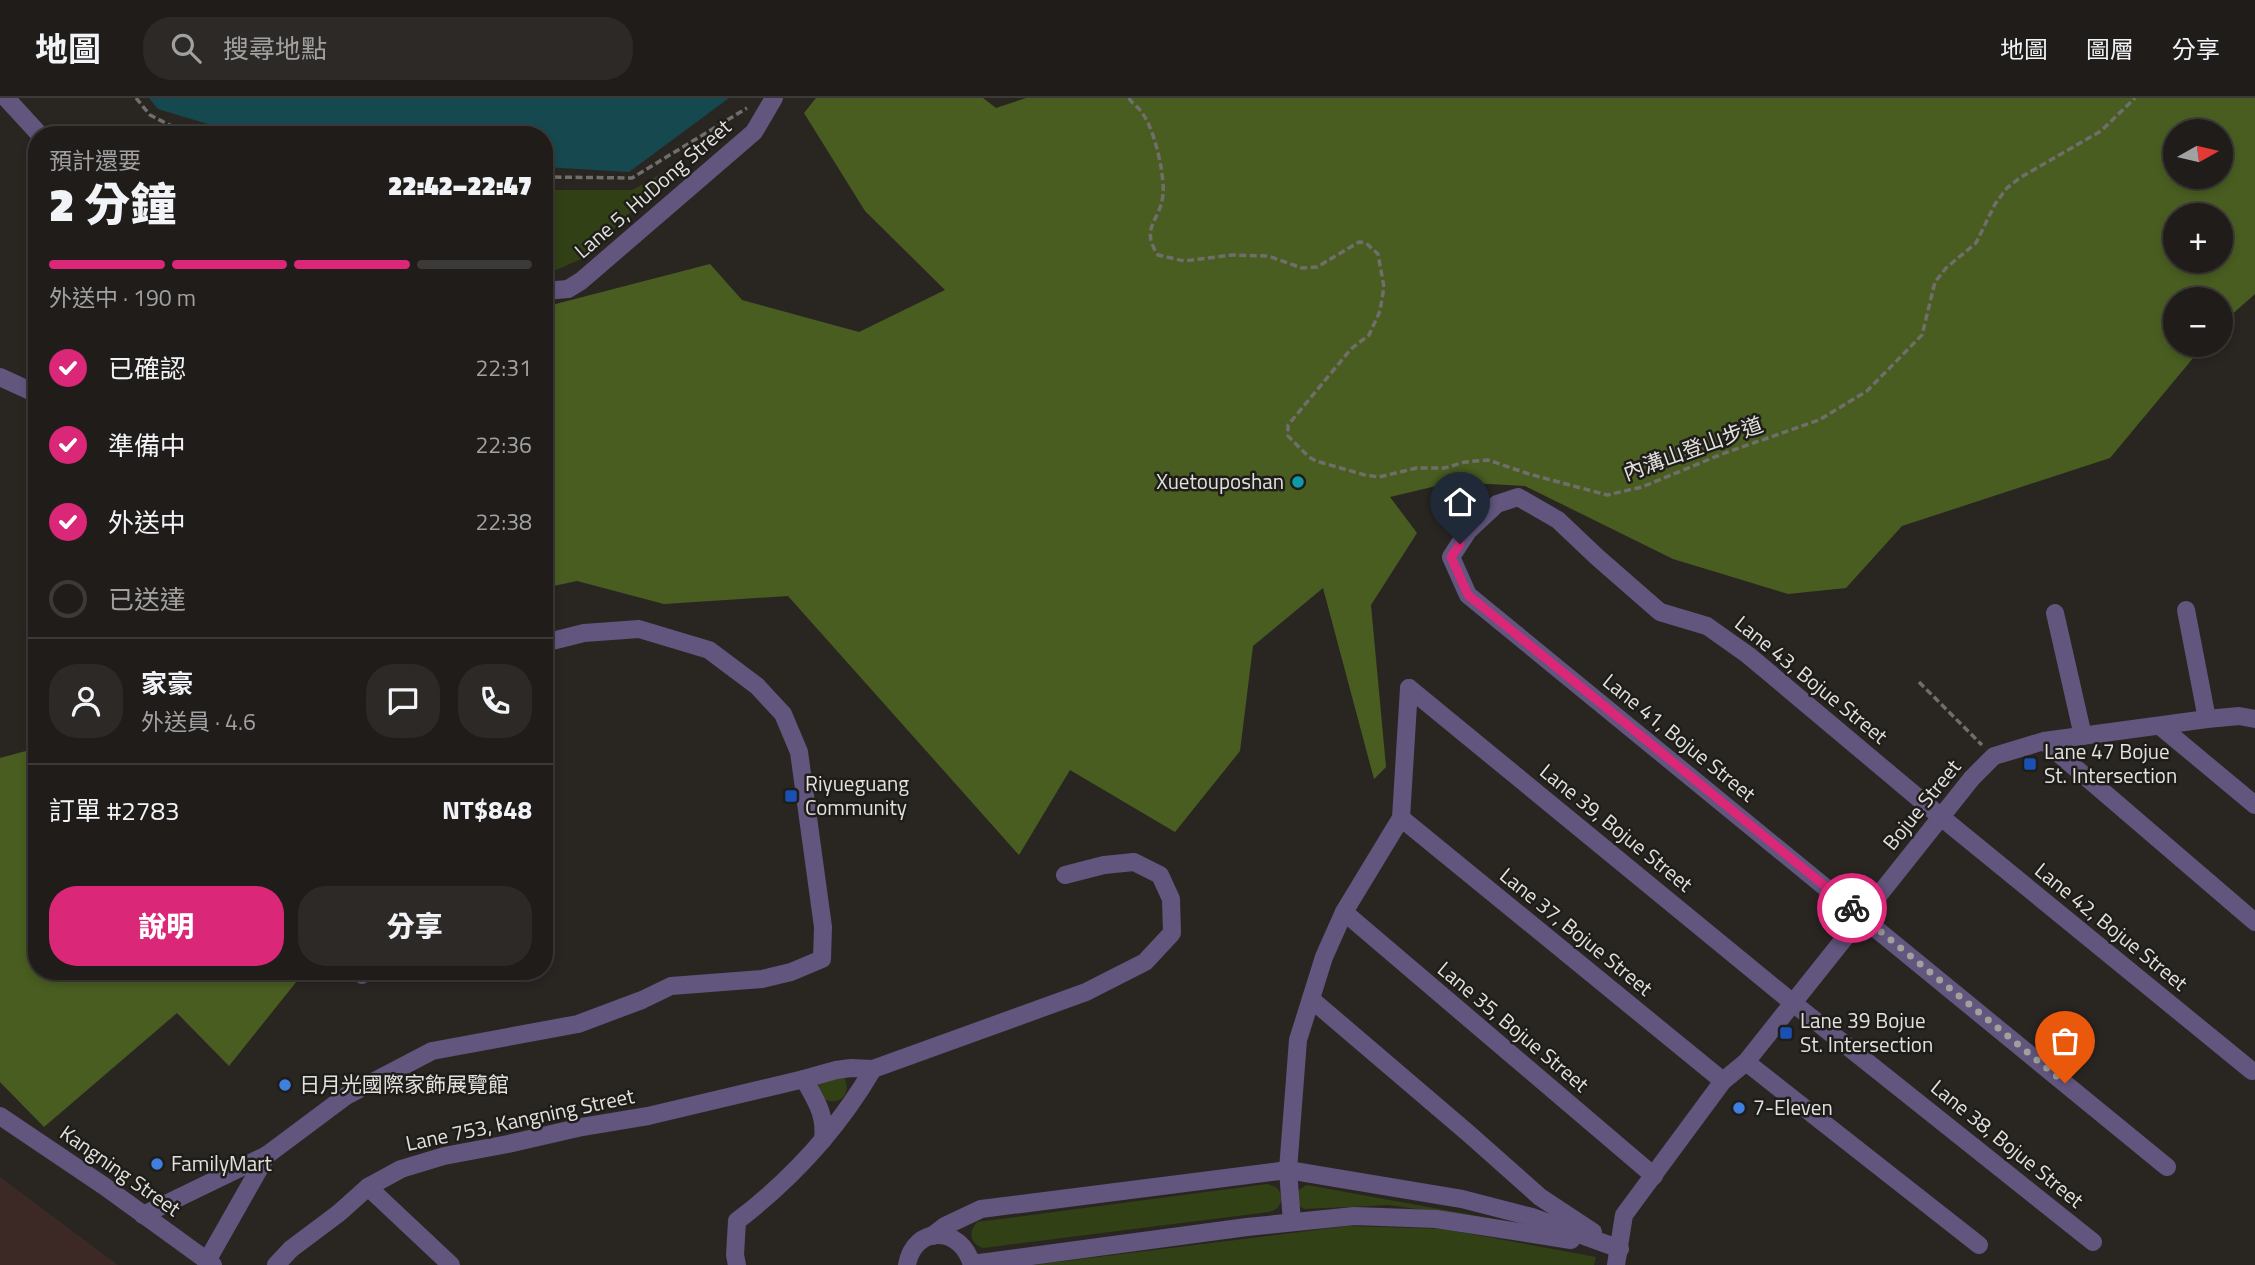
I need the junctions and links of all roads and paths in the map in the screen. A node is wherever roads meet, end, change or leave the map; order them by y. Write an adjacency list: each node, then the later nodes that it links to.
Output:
1 (6, 98): 6 (street)
2 (136, 98): 7 (path)
3 (774, 98): 8 (path); 9 (street, Lane 5, HuDong Street)
4 (1129, 98): 5 (path, 內溝山登山步道)
5 (2136, 98)
6 (32, 126)
7 (171, 126)
8 (553, 177)
9 (553, 290)
10 (0, 377): 11 (street)
11 (28, 390)
12 (1468, 595): 24 (street, Lane 43, Bojue Street); 28 (street, Lane 41, Bojue Street)
13 (2186, 610): 17 (street)
14 (2055, 613): 20 (street)
15 (553, 641): 39 (street)
16 (1919, 682): 22 (path)
17 (2207, 719): 18 (street, Bojue Street); 19 (street, Bojue Street)
18 (2255, 719)
19 (2160, 726): 20 (street, Bojue Street); 23 (street)
20 (2083, 736): 21 (street, Bojue Street)
21 (2044, 741): 22 (street, Bojue Street); 29 (street)
22 (1994, 756): 24 (street, Bojue Street)
23 (2255, 805)
24 (1941, 817): 28 (street, Bojue Street); 34 (street, Lane 42, Bojue Street)
25 (1401, 818): 27 (street); 31 (street, Lane 39, Bojue Street); 36 (street, Lane 37, Bojue Street)
26 (1065, 875): 33 (street)
27 (1344, 912): 30 (street); 42 (street, Lane 35, Bojue Street)
28 (1861, 915): 31 (street, Bojue Street); 40 (street, Lane 41, Bojue Street)
29 (2255, 922)
30 (1311, 999): 41 (street); 49 (street)
31 (1793, 1003): 32 (street, Bojue Street); 47 (street, Lane 38, Bojue Street)
32 (1746, 1062): 36 (street, Bojue Street); 48 (street)
33 (873, 1069): 35 (street, Lane 753, Kangning Street); 38 (street)
34 (2252, 1072)
35 (804, 1079): 38 (street); 43 (street, Lane 753, Kangning Street)
36 (1723, 1081): 42 (street, Bojue Street)
37 (0, 1116): 44 (street, Kangning Street)
38 (823, 1140): 53 (street)
39 (267, 1155): 44 (street); 50 (street)
40 (2167, 1167)
41 (1288, 1170): 45 (street); 46 (street); 49 (street)
42 (1654, 1176): 49 (street, Bojue Street)
43 (368, 1187): 51 (street, Lane 753, Kangning Street); 52 (street)
44 (143, 1215): 50 (street, Kangning Street)
45 (1292, 1222): 49 (street); 55 (street)
46 (932, 1236): 54 (street); 55 (street)
47 (2093, 1242)
48 (1979, 1245)
49 (1618, 1257)
50 (210, 1263)
51 (276, 1265)
52 (451, 1265)
53 (737, 1265)
54 (907, 1265)
55 (972, 1265)

